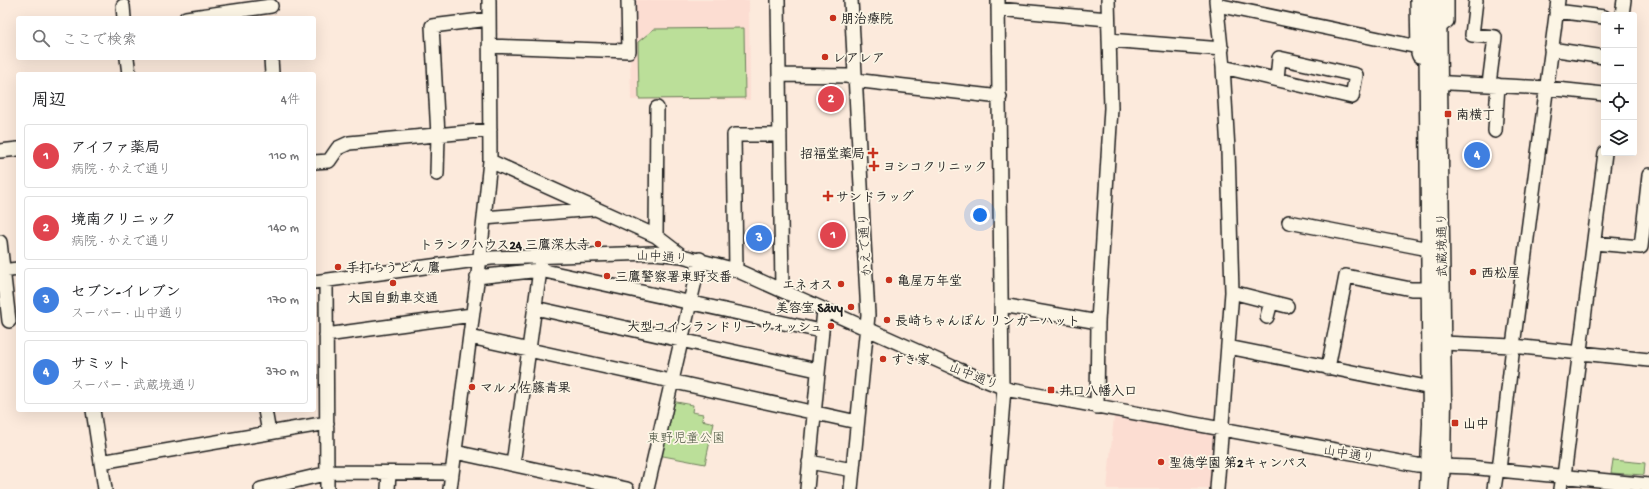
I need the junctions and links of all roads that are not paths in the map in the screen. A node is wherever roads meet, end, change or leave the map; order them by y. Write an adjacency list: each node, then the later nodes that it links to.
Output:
1 (489, 0): 19 (street)
2 (628, 0): 23 (street)
3 (778, 0): 34 (street)
4 (851, 0): 35 (street, かえで通り)
5 (1108, 0): 20 (street)
6 (1417, 0): 24 (street)
7 (1427, 0): 30 (main road, 武蔵境通り)
8 (1438, 0): 21 (main road, 武蔵境通り)
9 (1448, 0): 21 (street)
10 (1476, 0): 38 (street)
11 (1624, 0): 16 (street)
12 (1217, 3): 24 (street); 25 (street)
13 (998, 5): 20 (street); 41 (street)
14 (1557, 5): 18 (street); 26 (street)
15 (270, 8): 17 (street)
16 (1622, 12)
17 (203, 16)
18 (1601, 16)
19 (489, 19): 23 (street); 45 (street)
20 (1108, 19): 22 (street)
21 (1438, 28): 37 (main road, 武蔵境通り)
22 (1110, 40): 25 (street); 82 (street)
23 (489, 46): 43 (street)
24 (1418, 47): 30 (street)
25 (1222, 49): 31 (street)
26 (1551, 49): 27 (street); 39 (street)
27 (1601, 56)
28 (128, 60): 32 (street)
29 (271, 60): 33 (street)
30 (1427, 61): 37 (main road, 武蔵境通り)
31 (1223, 67): 36 (street); 72 (street)
32 (129, 72)
33 (272, 72)
34 (779, 75): 35 (street); 46 (street)
35 (855, 79): 41 (street); 83 (street, かえで通り)
36 (1277, 79): 36 (street)
37 (1433, 82): 38 (street); 60 (main road, 武蔵境通り)
38 (1493, 84): 39 (street); 44 (street)
39 (1547, 88): 40 (street); 89 (street)
40 (1601, 94)
41 (1000, 98): 75 (street)
42 (657, 108): 57 (street)
43 (490, 130): 45 (street); 50 (street)
44 (1495, 131)
45 (438, 136): 51 (street); 52 (street)
46 (780, 136): 67 (street); 71 (street)
47 (16, 149): 48 (street)
48 (0, 150)
49 (1605, 156): 59 (street)
50 (490, 161): 54 (street); 55 (street)
51 (316, 162)
52 (437, 174)
53 (1649, 175): 59 (street)
54 (596, 209): 55 (street); 57 (street)
55 (484, 218): 62 (street)
56 (1289, 222): 60 (street)
57 (656, 236): 61 (street)
58 (0, 242): 66 (street)
59 (1594, 243): 92 (street)
60 (1435, 251): 70 (main road, 武蔵境通り); 88 (main road, 武蔵境通り)
61 (682, 256): 63 (street, 山中通り); 64 (street, 山中通り)
62 (480, 259): 64 (street, 山中通り); 68 (street); 69 (street, 山中通り)
63 (700, 259): 67 (street, 山中通り); 73 (street)
64 (541, 264): 68 (street); 73 (street); 77 (street)
65 (16, 269): 66 (street)
66 (2, 270): 81 (street)
67 (736, 270): 71 (street, 山中通り)
68 (477, 277): 79 (street)
69 (320, 282): 85 (street)
70 (1430, 289): 94 (street); 98 (main road, 武蔵境通り)
71 (782, 290): 78 (street, 山中通り)
72 (1232, 292): 74 (street); 90 (street)
73 (690, 302): 84 (street); 87 (street)
74 (1271, 302): 76 (street); 80 (street)
75 (1002, 305): 82 (street); 97 (street)
76 (1287, 306)
77 (535, 308): 87 (street); 91 (street)
78 (824, 310): 83 (street, 山中通り); 84 (street)
79 (472, 315): 85 (street); 86 (street)
80 (1267, 317)
81 (9, 321)
82 (1098, 322): 99 (street)
83 (867, 329): 97 (street, 山中通り); 103 (street, かえで通り)
84 (821, 331): 95 (street)
85 (326, 336): 104 (street)
86 (470, 337): 91 (street); 107 (street)
87 (681, 341): 95 (street); 96 (street)
88 (1442, 343): 89 (street); 111 (main road, 武蔵境通り)
89 (1513, 346): 92 (street); 113 (street)
90 (1228, 347): 94 (street); 105 (street)
91 (529, 350): 96 (street); 110 (street)
92 (1580, 353): 93 (street); 117 (street)
93 (1649, 360)
94 (1328, 368): 98 (street)
95 (817, 370): 102 (street)
96 (672, 382): 102 (street); 125 (street)
97 (1003, 387): 99 (street, 山中通り); 128 (street)
98 (1431, 388): 111 (main road, 武蔵境通り)
99 (1097, 407): 105 (street, 山中通り)
100 (93, 412): 108 (street)
101 (265, 412): 106 (street)
102 (813, 413): 103 (street); 109 (street)
103 (857, 422): 112 (street, かえで通り)
104 (327, 423): 106 (street); 116 (street)
105 (1222, 430): 111 (street, 山中通り); 129 (street)
106 (269, 433): 108 (street)
107 (455, 452): 110 (street); 115 (street)
108 (101, 462): 119 (street)
109 (809, 462): 112 (street); 126 (street)
110 (513, 464): 124 (street)
111 (1436, 466): 113 (street, 山中通り); 130 (main road, 武蔵境通り); 131 (main road, 武蔵境通り)
112 (852, 470): 127 (street, かえで通り)
113 (1498, 470): 117 (street, 山中通り); 132 (street)
114 (389, 473): 115 (street); 116 (street); 122 (street)
115 (452, 473): 123 (street)
116 (327, 474): 120 (street); 121 (street)
117 (1562, 480): 118 (street, 山中通り)
118 (1649, 485)
119 (105, 489)
120 (261, 489)
121 (327, 489)
122 (388, 489)
123 (450, 489)
124 (627, 489)
125 (647, 489)
126 (807, 489)
127 (851, 489)
128 (996, 489)
129 (1217, 489)
130 (1428, 489)
131 (1440, 489)
132 (1494, 489)

